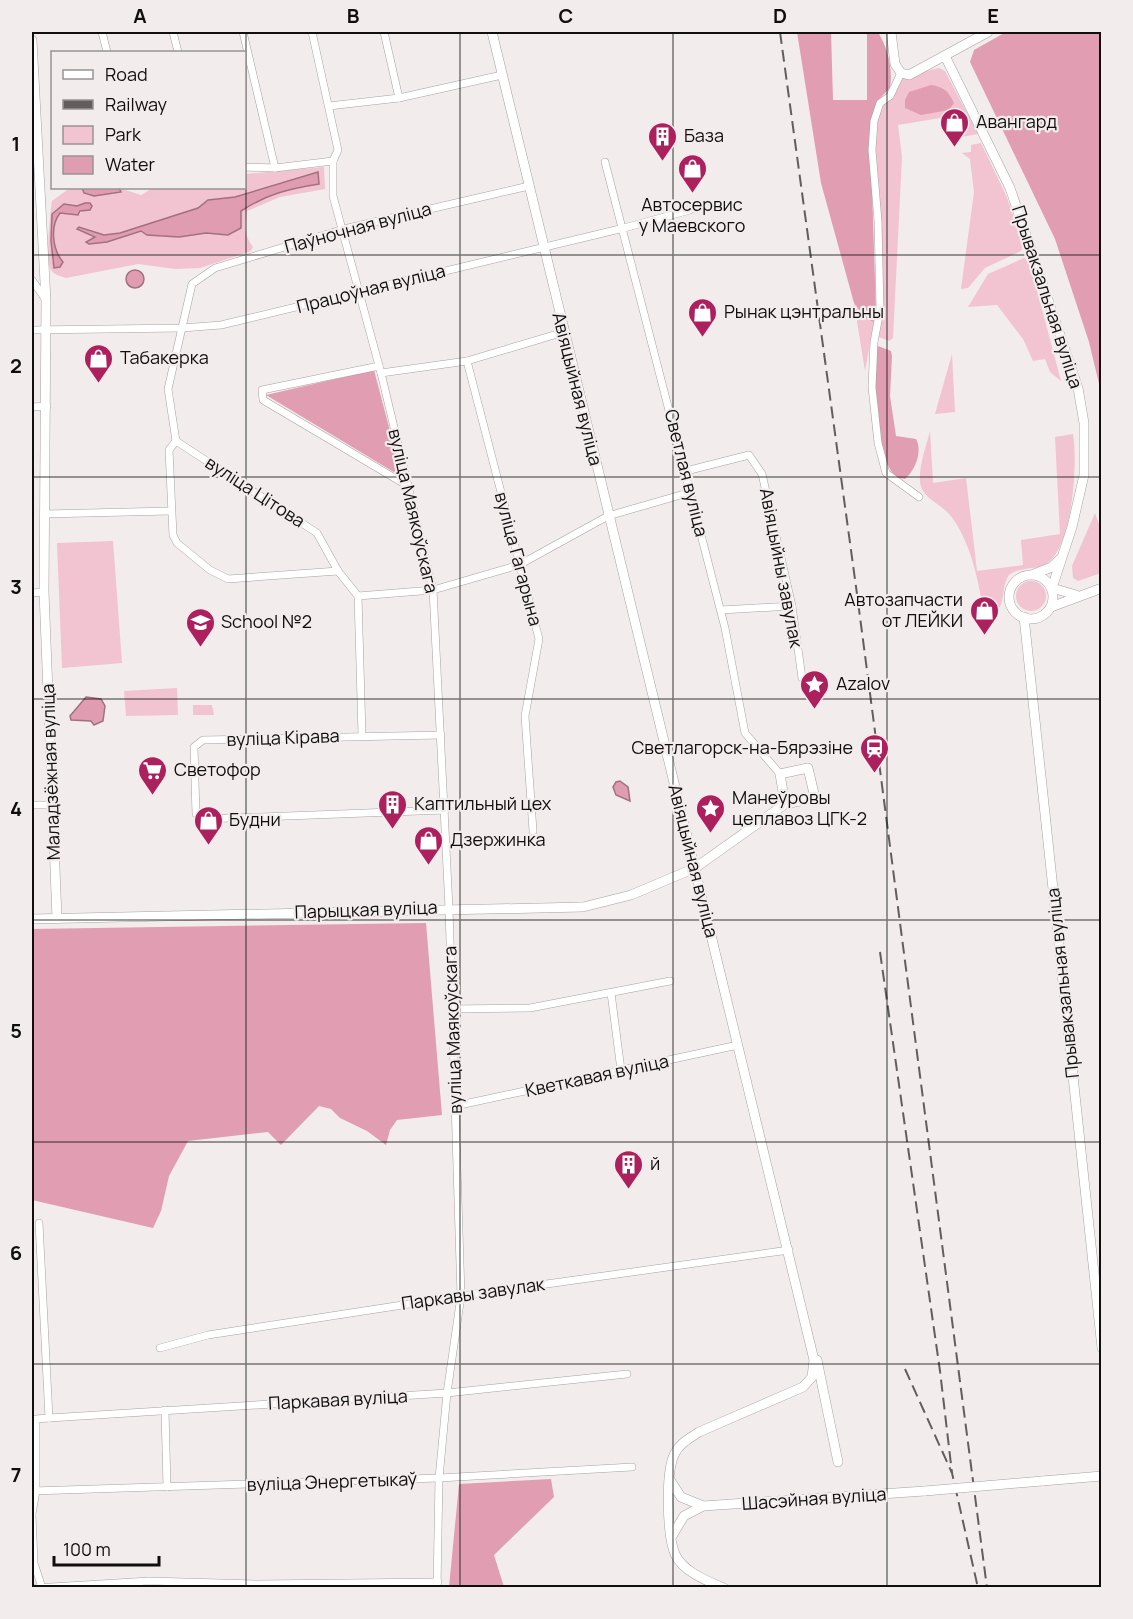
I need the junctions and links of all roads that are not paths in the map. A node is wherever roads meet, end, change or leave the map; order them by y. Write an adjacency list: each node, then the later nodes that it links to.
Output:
1 (102, 32): 10 (street)
2 (173, 32): 11 (street)
3 (243, 32): 20 (street)
4 (312, 32): 16 (street, вуліца Маякоўскага)
5 (384, 32): 15 (street)
6 (492, 32): 14 (street, Авіяцыйная вуліца)
7 (891, 32): 13 (street)
8 (988, 32): 12 (street)
9 (32, 40): 28 (street, Маладзёжная вуліца)
10 (107, 51)
11 (178, 51)
12 (945, 56): 13 (street); 45 (street, Прывакзальная вуліца)
13 (901, 73): 41 (street)
14 (502, 75): 15 (street); 21 (street, Авіяцыйная вуліца)
15 (399, 98): 16 (street)
16 (329, 106): 17 (street, вуліца Маякоўскага)
17 (333, 161): 20 (street); 24 (street, вуліца Маякоўскага)
18 (605, 162): 23 (street, Светлая вуліца)
19 (246, 167): 20 (street)
20 (275, 168)
21 (529, 186): 24 (street, Паўночная вуліца); 25 (street, Авіяцыйная вуліца)
22 (690, 210): 23 (street, Працоўная вуліца)
23 (624, 228): 25 (street, Працоўная вуліца); 38 (street, Светлая вуліца)
24 (344, 229): 27 (street, вуліца Маякоўскага); 29 (street, Паўночная вуліца)
25 (543, 247): 27 (street, Працоўная вуліца); 32 (street, Авіяцыйная вуліца)
26 (32, 280): 28 (street)
27 (359, 292): 29 (street, Працоўная вуліца); 34 (street, вуліца Маякоўскага)
28 (46, 301): 31 (street, Маладзёжная вуліца)
29 (182, 328): 31 (street, Працоўная вуліца); 37 (street)
30 (32, 330): 31 (street, Працоўная вуліца)
31 (47, 330): 35 (street, Маладзёжная вуліца)
32 (564, 332): 33 (street); 44 (street, Авіяцыйная вуліца)
33 (467, 361): 34 (street); 46 (street, вуліца Гагарына)
34 (380, 369): 39 (street, вуліца Маякоўскага); 39 (street)
35 (47, 406): 36 (street); 43 (street, Маладзёжная вуліца)
36 (32, 407)
37 (176, 441): 42 (street); 47 (street, вуліца Цітова)
38 (686, 471): 40 (street, Светлая вуліца); 56 (street, Авіяцыйны завулак)
39 (408, 486): 51 (street, вуліца Маякоўскага)
40 (691, 492): 44 (street); 58 (street, Светлая вуліца)
41 (919, 497)
42 (170, 511): 43 (street); 47 (street)
43 (45, 514): 52 (street, Маладзёжная вуліца)
44 (608, 516): 46 (street); 69 (street, Авіяцыйная вуліца)
45 (1064, 552): 48 (street); 49 (street, Прывакзальная вуліца)
46 (519, 566): 51 (street); 68 (street, вуліца Гагарына)
47 (338, 571): 55 (street, вуліца Цітова)
48 (1033, 574): 49 (street); 59 (street)
49 (1052, 588): 54 (street); 57 (street)
50 (1101, 588): 54 (street)
51 (433, 590): 55 (street); 62 (street, вуліца Маякоўскага)
52 (44, 592): 53 (street); 66 (street, Маладзёжная вуліца)
53 (32, 593)
54 (1076, 595): 57 (street)
55 (358, 596): 61 (street)
56 (792, 606): 58 (street); 60 (street, Авіяцыйны завулак)
57 (1051, 607): 59 (street)
58 (721, 610): 63 (street, Светлая вуліца)
59 (1024, 617): 84 (street, Прывакзальная вуліца)
60 (802, 678)
61 (362, 735): 62 (street, вуліца Кірава); 67 (street, вуліца Кірава)
62 (441, 735): 67 (street, вуліца Маякоўскага)
63 (780, 774): 64 (street); 64 (street)
64 (785, 804): 69 (street)
65 (32, 805): 66 (street)
66 (52, 805): 71 (street, Маладзёжная вуліца)
67 (445, 810): 70 (street, вуліца Маякоўскага)
68 (533, 831)
69 (695, 868): 70 (street, Парыцкая вуліца); 76 (street, Авіяцыйная вуліца)
70 (449, 908): 71 (street, Парыцкая вуліца); 75 (street, вуліца Маякоўскага)
71 (57, 918): 72 (street, Парыцкая вуліца)
72 (32, 919)
73 (670, 981): 74 (street)
74 (611, 993): 75 (street); 77 (street)
75 (452, 1009): 78 (street, вуліца Маякоўскага)
76 (738, 1045): 77 (street, Кветкавая вуліца); 80 (street, Авіяцыйная вуліца)
77 (621, 1071): 78 (street, Кветкавая вуліца)
78 (455, 1106): 81 (street, вуліца Маякоўскага)
79 (39, 1223): 88 (street)
80 (789, 1250): 81 (street, Паркавы завулак); 82 (street, Авіяцыйная вуліца)
81 (461, 1296): 83 (street, Паркавы завулак); 86 (street, вуліца Маякоўскага)
82 (811, 1340): 89 (street); 93 (street, Авіяцыйная вуліца)
83 (160, 1348)
84 (1101, 1348)
85 (627, 1374): 86 (street, Паркавая вуліца)
86 (447, 1393): 87 (street, Паркавая вуліца); 92 (street, вуліца Маякоўскага)
87 (165, 1410): 88 (street, Паркавая вуліца); 94 (street)
88 (49, 1418): 95 (street)
89 (838, 1462)
90 (632, 1467): 92 (street, вуліца Энергетыкаў)
91 (1101, 1476): 96 (street, Шасэйная вуліца, bridge)
92 (440, 1478): 94 (street, вуліца Энергетыкаў); 99 (street, вуліца Маякоўскага)
93 (669, 1478): 96 (street); 98 (street, Авіяцыйная вуліца)
94 (167, 1487): 95 (street, вуліца Энергетыкаў)
95 (34, 1491): 97 (street)
96 (703, 1506): 98 (street)
97 (32, 1515): 101 (street)
98 (671, 1536): 102 (street, Авіяцыйная вуліца)
99 (437, 1584): 101 (street)
100 (35, 1587): 101 (street)
101 (42, 1587)
102 (724, 1587)

